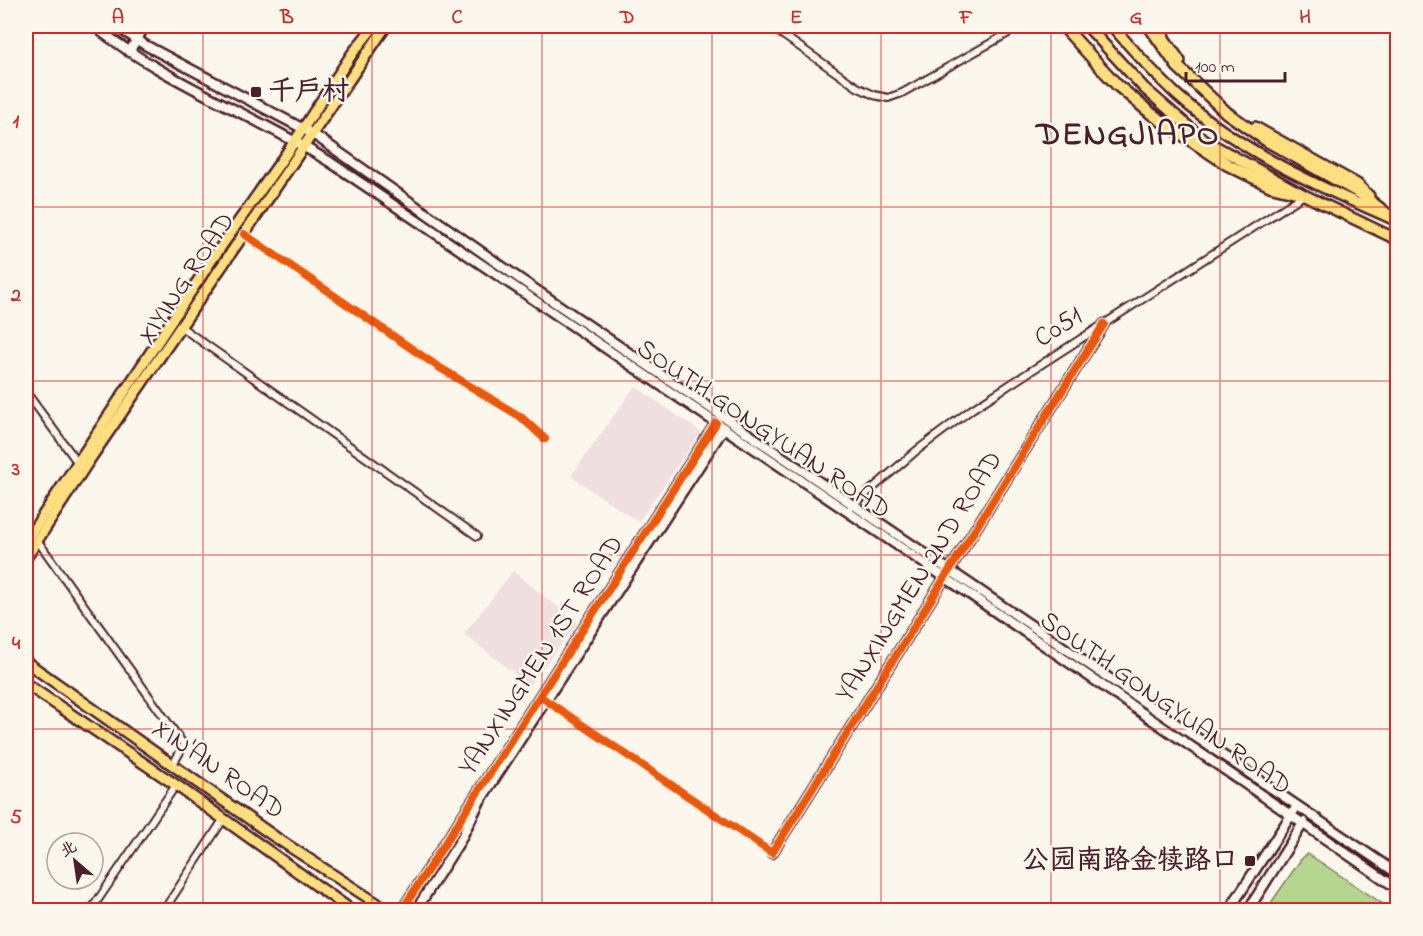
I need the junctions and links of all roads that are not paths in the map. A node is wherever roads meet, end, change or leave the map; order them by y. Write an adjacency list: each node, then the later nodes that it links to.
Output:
1 (93, 26): 16 (main road, SOUTH GONGYUAN ROAD)
2 (116, 26): 15 (main road, SOUTH GONGYUAN ROAD)
3 (145, 26): 15 (main road)
4 (374, 26): 17 (main road, XIYING ROAD)
5 (386, 26): 18 (main road, XIYING ROAD)
6 (770, 26): 7 (street)
7 (1021, 26)
8 (1063, 26): 21 (highway)
9 (1087, 26): 14 (main road)
10 (1106, 26): 14 (main road)
11 (1112, 26): 22 (main road)
12 (1149, 26): 22 (highway)
13 (1162, 26): 22 (main road)
14 (1096, 34): 21 (main road)
15 (136, 39): 16 (main road); 17 (main road, SOUTH GONGYUAN ROAD)
16 (129, 52): 19 (main road, SOUTH GONGYUAN ROAD)
17 (303, 128): 18 (main road, SOUTH GONGYUAN ROAD); 19 (main road, XIYING ROAD)
18 (313, 134): 20 (main road, XIYING ROAD); 31 (main road, SOUTH GONGYUAN ROAD)
19 (295, 141): 20 (main road, SOUTH GONGYUAN ROAD); 30 (main road, XIYING ROAD)
20 (305, 146): 23 (main road, XIYING ROAD); 28 (main road, SOUTH GONGYUAN ROAD)
21 (1302, 194): 24 (main road); 25 (street, C051)
22 (1395, 220)
23 (244, 234): 26 (main road, XIYING ROAD); 29 (street)
24 (1398, 240)
25 (1104, 324): 31 (street, C051); 36 (main road, YANXINGMEN 2ND ROAD)
26 (181, 327): 32 (street); 33 (main road, XIYING ROAD)
27 (26, 392): 30 (street)
28 (720, 425): 31 (main road, SOUTH GONGYUAN ROAD); 40 (main road, YANXINGMEN 1ST ROAD)
29 (545, 439)
30 (78, 463): 34 (main road, XIYING ROAD)
31 (850, 508): 36 (main road, SOUTH GONGYUAN ROAD); 37 (main road, SOUTH GONGYUAN ROAD)
32 (477, 536)
33 (37, 540): 35 (main road, XIYING ROAD); 41 (street)
34 (26, 541)
35 (26, 558)
36 (949, 568): 37 (main road, YANXINGMEN 2ND ROAD); 43 (main road, SOUTH GONGYUAN ROAD)
37 (944, 577): 45 (main road, SOUTH GONGYUAN ROAD); 48 (main road, YANXINGMEN 2ND ROAD)
38 (26, 662): 41 (main road, XIN'AN ROAD)
39 (26, 684): 42 (main road, XIN'AN ROAD)
40 (543, 699): 48 (street); 55 (main road, YANXINGMEN 1ST ROAD); 56 (main road, YANXINGMEN 1ST ROAD)
41 (172, 766): 54 (main road, XIN'AN ROAD)
42 (176, 785): 46 (main road, XIN'AN ROAD); 51 (street)
43 (1297, 806): 44 (main road, SOUTH GONGYUAN ROAD); 45 (main road)
44 (1309, 814): 47 (main road); 49 (main road, SOUTH GONGYUAN ROAD)
45 (1289, 816): 47 (main road, SOUTH GONGYUAN ROAD); 57 (main road)
46 (223, 820): 52 (street); 53 (main road, XIN'AN ROAD)
47 (1302, 825): 50 (main road, SOUTH GONGYUAN ROAD); 58 (main road)
48 (772, 854)
49 (1398, 874)
50 (1398, 889)
51 (91, 910)
52 (164, 910)
53 (351, 910)
54 (387, 910)
55 (402, 910)
56 (416, 910)
57 (1229, 910)
58 (1248, 910)

